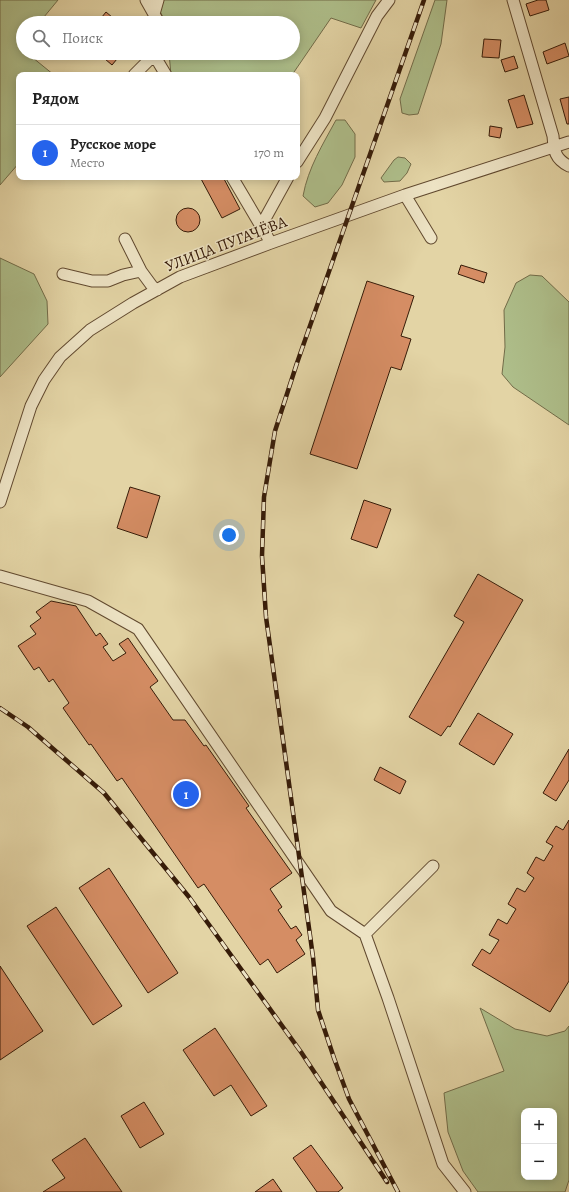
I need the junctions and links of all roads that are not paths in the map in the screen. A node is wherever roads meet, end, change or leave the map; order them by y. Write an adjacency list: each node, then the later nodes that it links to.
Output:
1 (146, 0): 5 (street)
2 (158, 0): 6 (street)
3 (389, 0): 13 (street)
4 (513, 0): 12 (street)
5 (155, 16)
6 (156, 16)
7 (149, 60): 9 (street)
8 (160, 60): 10 (street)
9 (137, 72)
10 (165, 72)
11 (569, 142): 12 (street, УЛИЦА ПУГАЧЁВА)
12 (554, 147): 14 (street); 17 (street, УЛИЦА ПУГАЧЁВА)
13 (300, 157)
14 (569, 166)
15 (234, 180): 18 (street)
16 (286, 180): 18 (street)
17 (405, 195): 19 (street); 21 (street, УЛИЦА ПУГАЧЁВА)
18 (261, 226): 21 (street)
19 (431, 238)
20 (125, 239): 22 (street)
21 (271, 243): 24 (street, УЛИЦА ПУГАЧЁВА)
22 (141, 271): 23 (street); 24 (street)
23 (63, 274)
24 (157, 290): 25 (street, УЛИЦА ПУГАЧЁВА)
25 (0, 502)
26 (0, 576): 28 (street)
27 (434, 866): 28 (street)
28 (365, 934): 29 (street)
29 (464, 1192)

